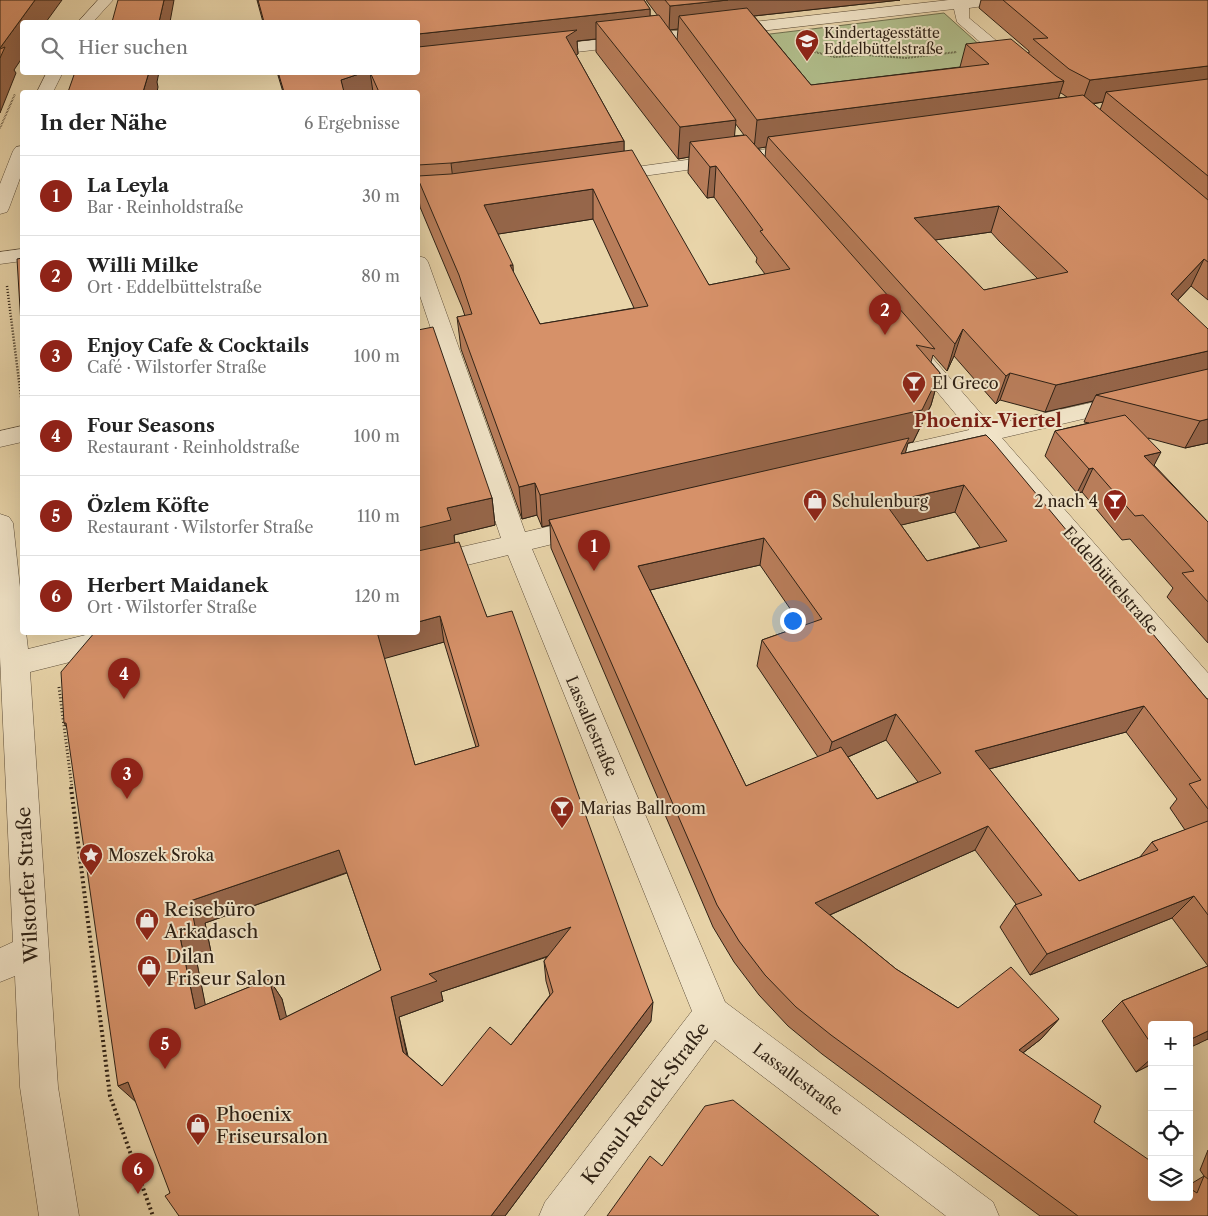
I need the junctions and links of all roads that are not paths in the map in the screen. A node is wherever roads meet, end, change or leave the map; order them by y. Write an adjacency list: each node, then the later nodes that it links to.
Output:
1 (92, 0): 5 (street)
2 (106, 0): 6 (street)
3 (998, 0): 4 (street)
4 (959, 2): 8 (street); 12 (street)
5 (85, 20)
6 (86, 20)
7 (653, 22): 8 (street)
8 (664, 38): 9 (street); 10 (street)
9 (674, 52)
10 (522, 53)
11 (54, 75): 13 (street)
12 (1027, 76)
13 (46, 90)
14 (824, 146): 15 (street)
15 (741, 149): 17 (street); 18 (street)
16 (20, 156): 19 (street)
17 (592, 178)
18 (766, 179)
19 (0, 208)
20 (420, 271): 29 (street, Lassallestraße)
21 (901, 336): 24 (street, Eddelbüttelstraße)
22 (1150, 397): 24 (street)
23 (20, 434): 25 (street)
24 (985, 434): 26 (street); 33 (street, Eddelbüttelstraße)
25 (0, 439)
26 (842, 467)
27 (612, 521): 29 (street)
28 (0, 523): 32 (street, Wilstorfer Straße)
29 (516, 543): 30 (street); 35 (street, Lassallestraße)
30 (420, 567)
31 (134, 635): 32 (street)
32 (15, 664): 34 (street, Wilstorfer Straße)
33 (1208, 693)
34 (15, 959): 36 (street, Wilstorfer Straße)
35 (712, 1015): 37 (street, Konsul-Renck-Straße); 38 (street, Lassallestraße)
36 (59, 1216)
37 (559, 1216)
38 (979, 1216)

